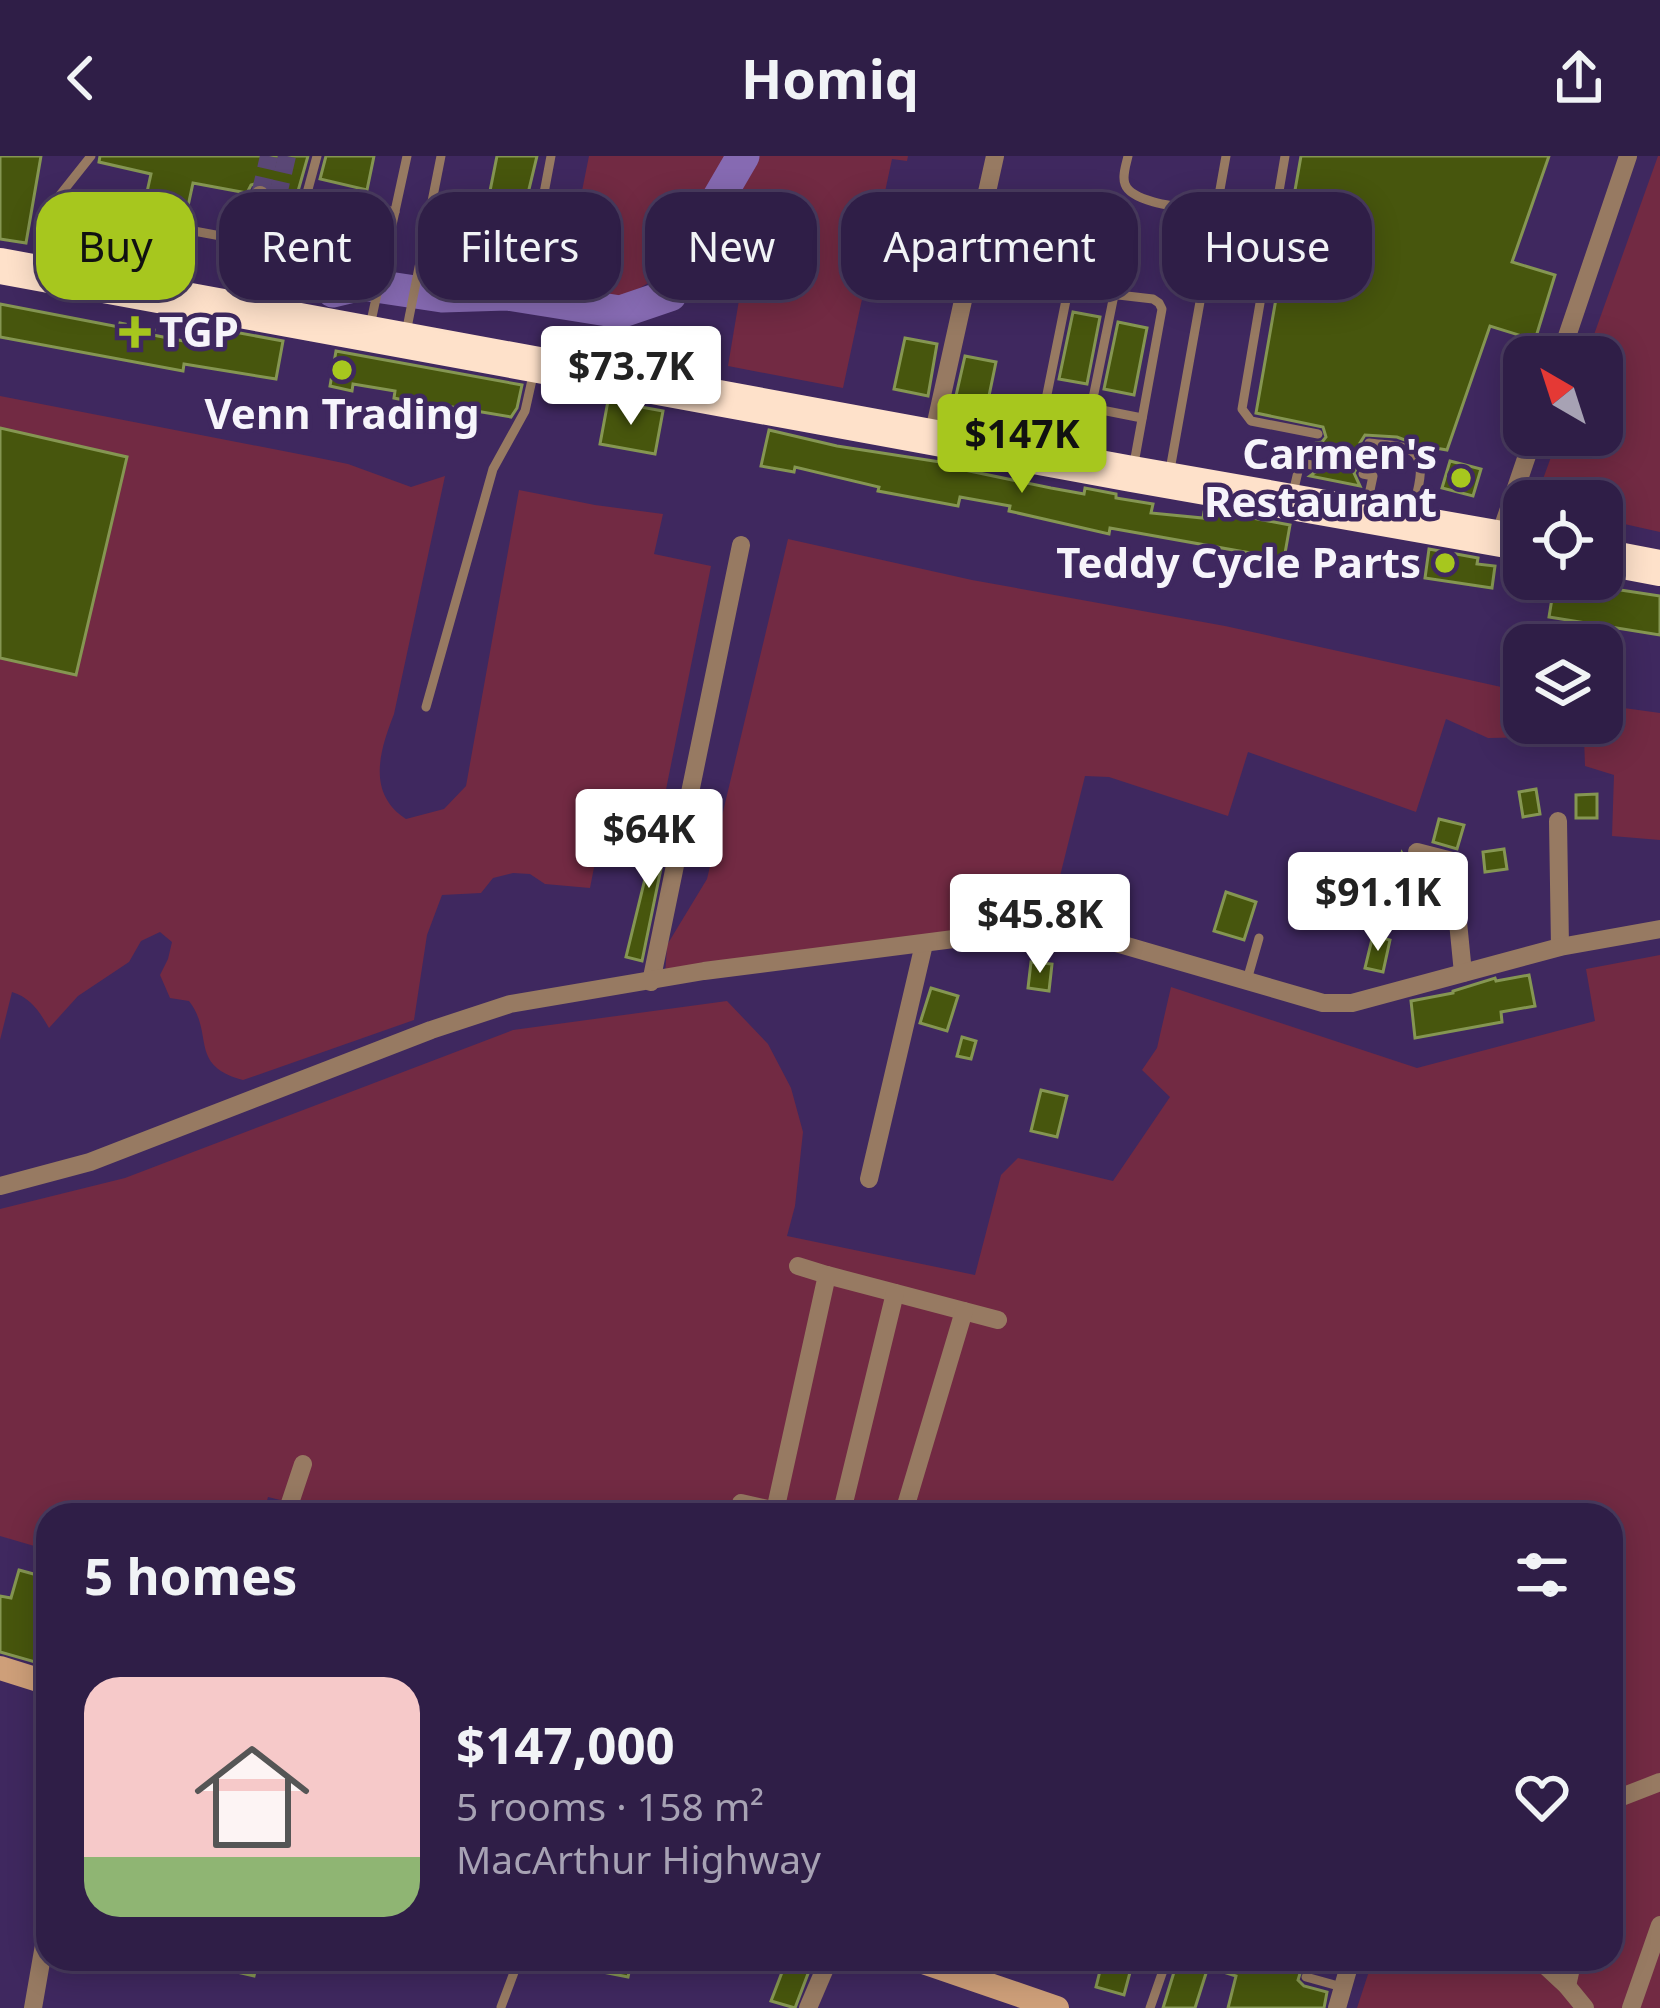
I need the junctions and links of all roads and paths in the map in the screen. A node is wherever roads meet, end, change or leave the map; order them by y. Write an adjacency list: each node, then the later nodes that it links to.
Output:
1 (91, 156): 11 (lane)
2 (316, 156): 16 (lane)
3 (407, 156): 16 (lane)
4 (441, 156): 12 (lane)
5 (551, 156): 13 (lane)
6 (995, 156): 34 (street)
7 (1128, 156): 15 (lane)
8 (1226, 156): 14 (lane)
9 (1285, 156): 33 (lane)
10 (1628, 156): 28 (street)
11 (62, 192)
12 (434, 192)
13 (544, 192)
14 (1218, 192)
15 (1162, 203)
16 (395, 212): 27 (lane)
17 (36, 239): 18 (lane)
18 (17, 269): 26 (highway)
19 (418, 271): 27 (lane)
20 (1138, 297): 32 (lane)
21 (256, 300): 26 (street)
22 (265, 300): 26 (lane)
23 (1066, 300): 30 (lane)
24 (1113, 300): 31 (lane)
25 (1193, 300): 39 (lane)
26 (256, 312): 27 (highway)
27 (390, 322): 29 (highway)
28 (1567, 336)
29 (536, 364): 34 (highway); 47 (lane)
30 (1046, 399): 31 (lane); 36 (lane)
31 (1091, 408): 32 (lane)
32 (1142, 418): 39 (lane)
33 (1318, 434)
34 (933, 436): 36 (highway)
35 (1369, 443): 42 (lane)
36 (1035, 454): 39 (highway)
37 (1312, 465): 40 (lane)
38 (1363, 474): 41 (lane)
39 (1150, 476): 40 (highway)
40 (1292, 501): 41 (highway)
41 (1365, 514): 42 (highway)
42 (1410, 522): 43 (highway)
43 (1503, 538)
44 (740, 545): 56 (street)
45 (1623, 561): 46 (highway)
46 (1660, 568)
47 (426, 707)
48 (1558, 821): 53 (street)
49 (1417, 852): 54 (street)
50 (1660, 929): 53 (street)
51 (1259, 938): 55 (lane)
52 (924, 944): 55 (street); 56 (street); 57 (street)
53 (1560, 946): 54 (street)
54 (1463, 973): 55 (street)
55 (1247, 980)
56 (651, 982): 58 (street)
57 (869, 1179)
58 (0, 1186)
59 (798, 1266): 60 (street)
60 (827, 1275): 61 (street); 66 (street)
61 (895, 1293): 62 (street); 67 (street)
62 (964, 1311): 63 (street); 68 (street)
63 (998, 1320)
64 (303, 1464): 65 (street)
65 (290, 1503)
66 (786, 1503)
67 (845, 1503)
68 (907, 1503)
69 (0, 1668): 70 (street)
70 (36, 1679)
71 (1660, 1782): 72 (street)
72 (1623, 1799)
73 (1660, 1924): 93 (street)
74 (39, 1971): 87 (street)
75 (514, 1971): 86 (lane)
76 (824, 1971): 88 (street)
77 (941, 1971): 85 (street)
78 (1163, 1971): 90 (lane)
79 (1348, 1971): 84 (street)
80 (1551, 1971): 83 (street)
81 (1571, 1971): 83 (street)
82 (1306, 1977): 84 (lane)
83 (1567, 1986): 92 (street)
84 (1342, 1987): 91 (street)
85 (1006, 2000): 89 (street)
86 (501, 2007)
87 (33, 2008)
88 (808, 2008)
89 (1057, 2008)
90 (1150, 2008)
91 (1336, 2008)
92 (1585, 2008)
93 (1631, 2008)

